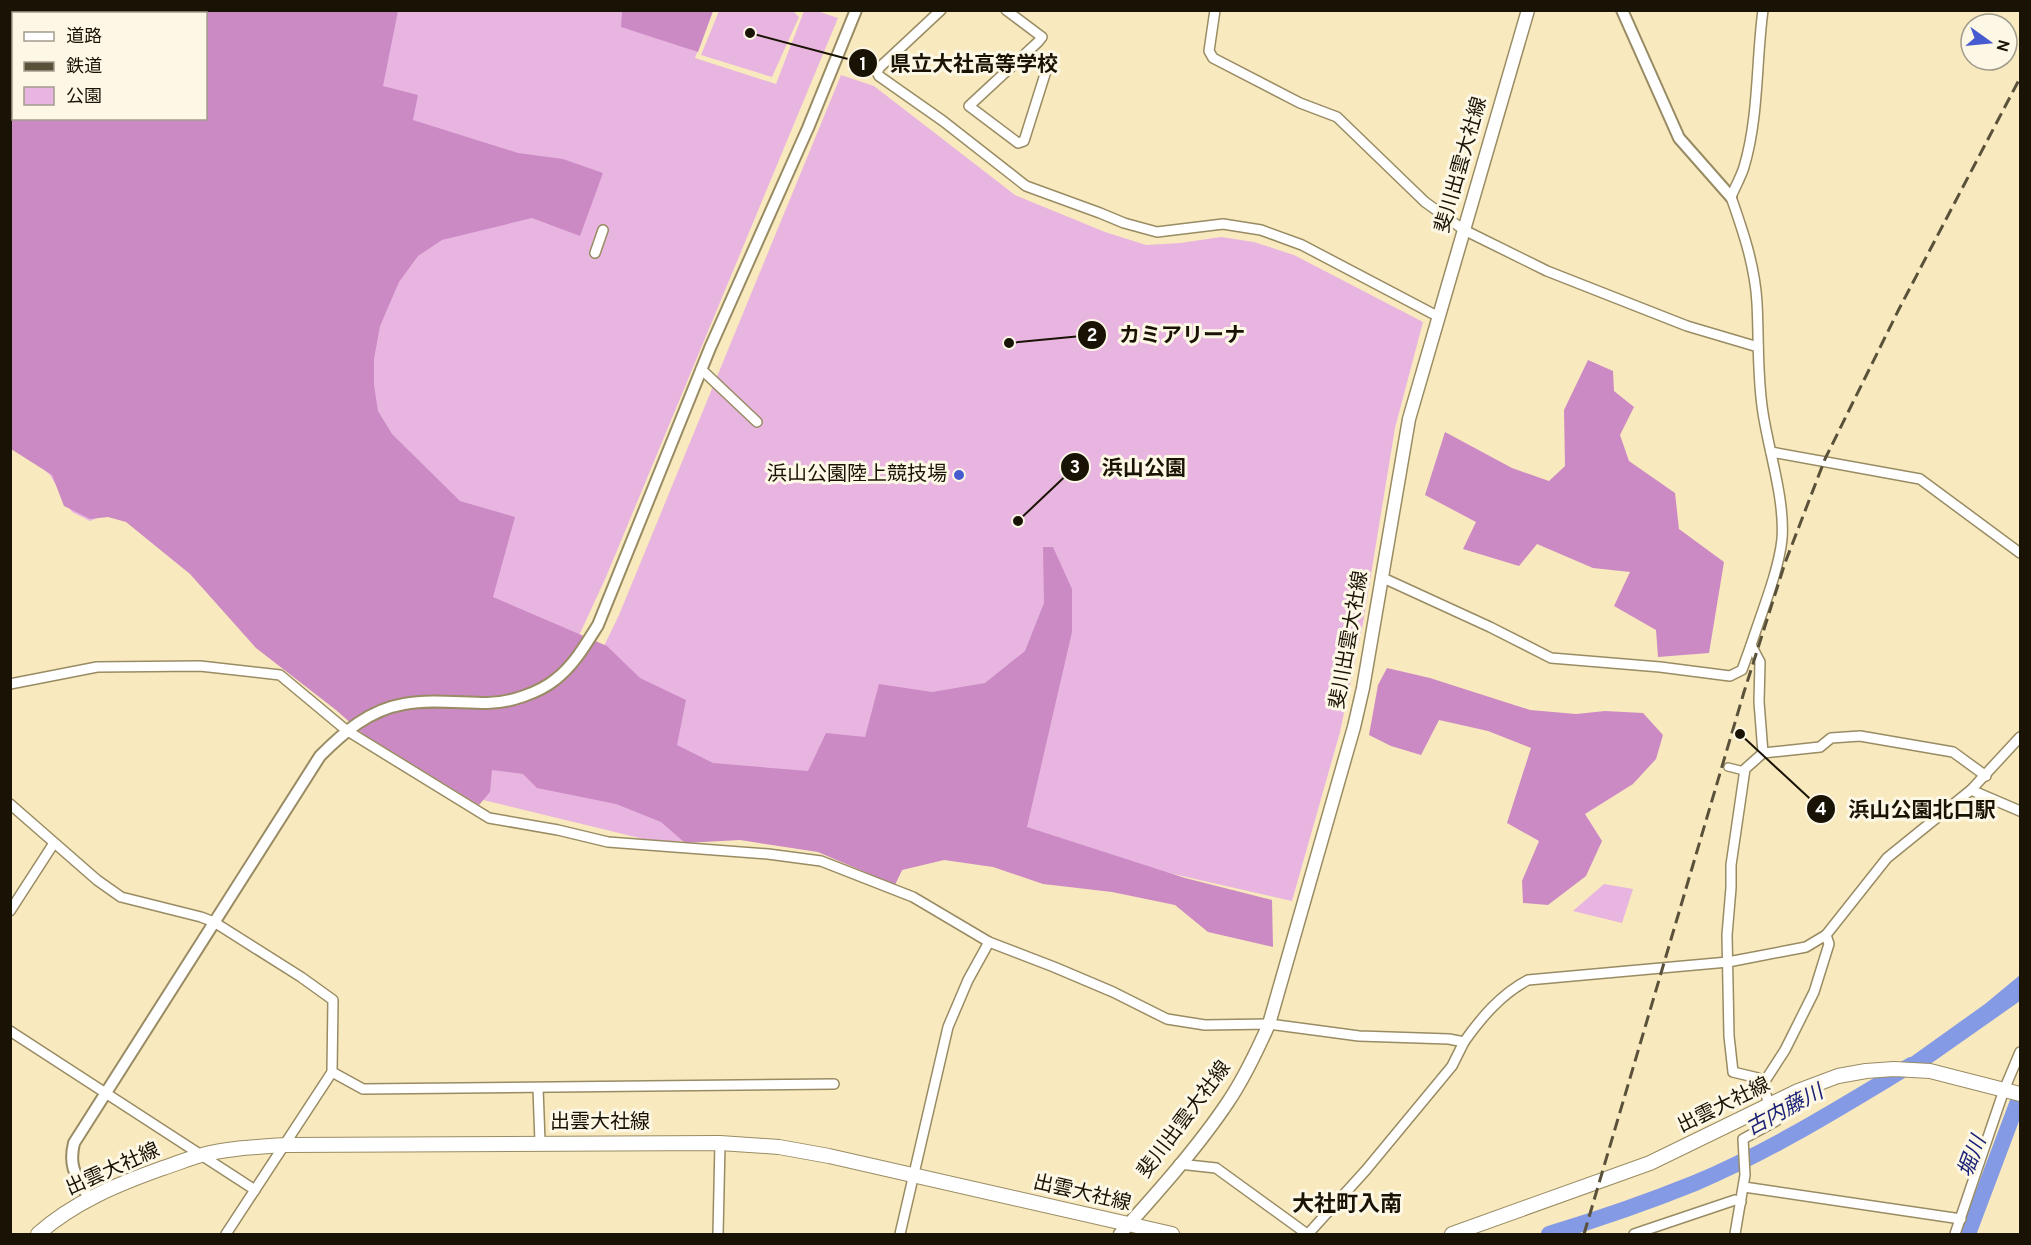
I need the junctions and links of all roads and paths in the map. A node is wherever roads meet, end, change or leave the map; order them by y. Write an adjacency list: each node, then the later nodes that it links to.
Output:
1 (856, 10): 15 (street)
2 (1006, 10): 8 (street)
3 (1215, 10): 11 (street)
4 (1528, 10): 11 (main road, 斐川出雲大社線)
5 (1622, 10): 9 (street)
6 (1763, 10): 9 (street)
7 (938, 11): 13 (street)
8 (1028, 52): 8 (street)
9 (1731, 197): 14 (street)
10 (603, 230): 12 (street)
11 (1464, 230): 13 (main road, 斐川出雲大社線); 14 (street)
12 (595, 253)
13 (1438, 317): 19 (main road, 斐川出雲大社線)
14 (1758, 347): 17 (street)
15 (701, 369): 16 (street); 22 (street)
16 (757, 422)
17 (1771, 452): 18 (street); 20 (street)
18 (2020, 553)
19 (1381, 577): 20 (street); 37 (main road, 斐川出雲大社線)
20 (1751, 645): 24 (street)
21 (10, 684): 22 (street)
22 (346, 730): 33 (street); 35 (street)
23 (2020, 737): 27 (street)
24 (1762, 753): 26 (street); 27 (street)
25 (1728, 767): 26 (street)
26 (1744, 771): 36 (street)
27 (1986, 776): 28 (street)
28 (1971, 790): 30 (street); 34 (street)
29 (10, 804): 31 (street)
30 (2020, 811)
31 (54, 843): 32 (street); 33 (street)
32 (10, 911)
33 (214, 922): 41 (street); 46 (street)
34 (1826, 935): 36 (street); 43 (street)
35 (989, 942): 37 (street); 53 (street)
36 (1728, 962): 39 (street); 43 (street)
37 (1269, 1024): 39 (street); 52 (main road, 斐川出雲大社線)
38 (10, 1031): 46 (street)
39 (1464, 1042): 65 (street)
40 (2020, 1052): 45 (street)
41 (332, 1072): 44 (street); 50 (street)
42 (834, 1084): 44 (street)
43 (1763, 1084): 47 (street)
44 (538, 1088): 48 (street)
45 (2012, 1092): 47 (main road, 出雲大社線); 58 (street)
46 (105, 1093): 51 (street); 56 (street)
47 (1769, 1106): 54 (street); 66 (main road, 出雲大社線)
48 (540, 1143): 49 (main road, 出雲大社線); 50 (main road, 出雲大社線)
49 (720, 1143): 53 (main road, 出雲大社線); 62 (street)
50 (285, 1145): 51 (main road, 出雲大社線); 55 (street)
51 (202, 1155): 55 (street); 56 (main road, 出雲大社線)
52 (1179, 1164): 59 (main road, 斐川出雲大社線); 65 (street)
53 (915, 1177): 59 (main road, 出雲大社線); 63 (street)
54 (1744, 1187): 57 (street); 58 (street)
55 (255, 1190): 61 (street)
56 (89, 1198): 60 (main road, 出雲大社線)
57 (1741, 1202): 67 (street); 68 (street)
58 (1961, 1219): 69 (street)
59 (1125, 1230): 64 (main road, 出雲大社線)
60 (38, 1234)
61 (226, 1234)
62 (718, 1234)
63 (900, 1234)
64 (1172, 1234)
65 (1308, 1234)
66 (1452, 1234)
67 (1634, 1234)
68 (1735, 1234)
69 (1955, 1234)

